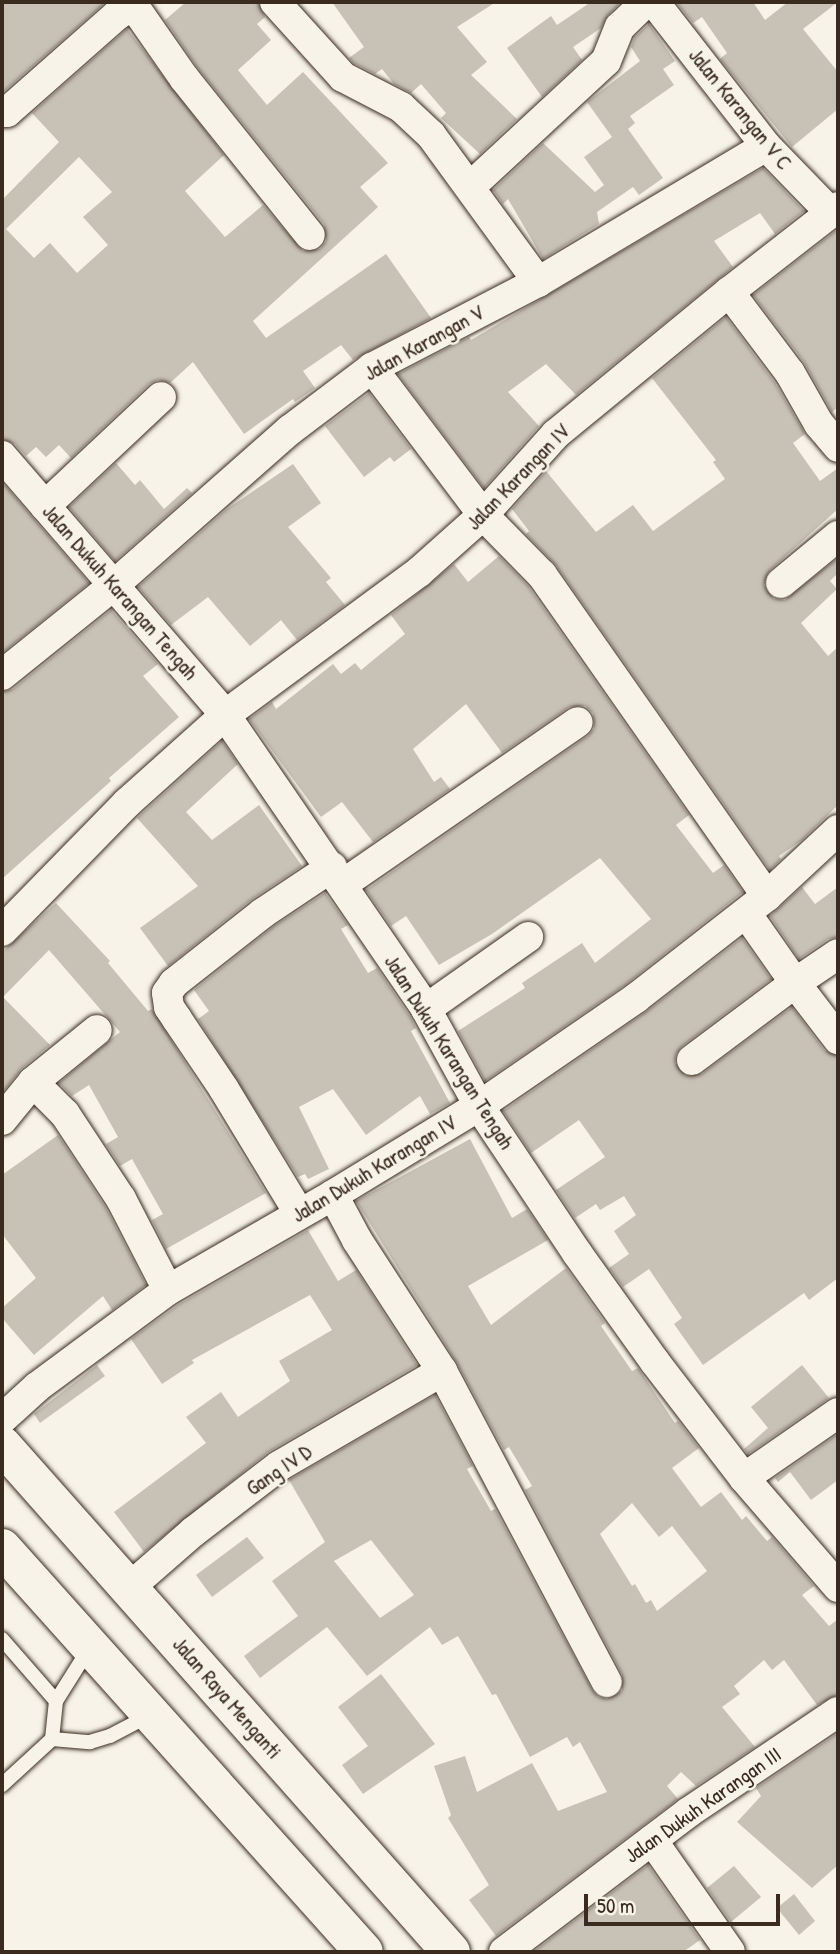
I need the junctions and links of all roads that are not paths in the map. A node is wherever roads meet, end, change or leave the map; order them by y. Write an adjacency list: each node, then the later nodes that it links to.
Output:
1 (275, 2): 7 (street)
2 (646, 2): 7 (street)
3 (654, 2): 6 (street, Jalan Karangan V C)
4 (132, 3): 5 (street); 9 (street)
5 (2, 112)
6 (766, 146): 8 (street, Jalan Karangan V C); 10 (street, Jalan Karangan V)
7 (470, 187): 10 (street)
8 (834, 210): 11 (street, Jalan Karangan IV)
9 (310, 235)
10 (538, 282): 12 (street, Jalan Karangan V)
11 (729, 292): 14 (street); 17 (street, Jalan Karangan IV)
12 (372, 368): 17 (street); 20 (street, Jalan Karangan V)
13 (161, 397): 16 (street)
14 (838, 447)
15 (2, 456): 16 (street, Jalan Dukuh Karangan Tengah)
16 (45, 506): 20 (street, Jalan Dukuh Karangan Tengah)
17 (483, 516): 22 (street, Jalan Karangan IV); 26 (street)
18 (838, 536): 19 (street)
19 (781, 583)
20 (114, 585): 21 (street, Jalan Karangan V); 22 (street, Jalan Dukuh Karangan Tengah)
21 (2, 675)
22 (225, 715): 25 (street, Jalan Dukuh Karangan Tengah); 27 (street, Jalan Karangan IV)
23 (578, 722): 25 (street)
24 (838, 830): 26 (street, Jalan Dukuh Karangan IV)
25 (338, 876): 31 (street, Jalan Dukuh Karangan Tengah); 39 (street)
26 (757, 905): 30 (street); 36 (street, Jalan Dukuh Karangan IV)
27 (2, 931)
28 (528, 937): 31 (street)
29 (838, 954): 30 (street)
30 (795, 983): 33 (street); 34 (street)
31 (426, 1009): 36 (street, Jalan Dukuh Karangan Tengah)
32 (97, 1030): 35 (street)
33 (838, 1039)
34 (692, 1060)
35 (33, 1082): 37 (street); 40 (street)
36 (480, 1106): 38 (street, Jalan Dukuh Karangan IV); 45 (street, Jalan Dukuh Karangan Tengah)
37 (2, 1119)
38 (332, 1195): 39 (street, Jalan Dukuh Karangan IV); 41 (street)
39 (299, 1213): 40 (street, Jalan Dukuh Karangan IV)
40 (168, 1290): 43 (street, Jalan Dukuh Karangan IV)
41 (442, 1371): 47 (street, Gang IV D); 51 (street)
42 (838, 1413): 45 (street)
43 (2, 1419)
44 (2, 1445): 47 (main road, Jalan Raya Menganti)
45 (744, 1478): 48 (street, Jalan Dukuh Karangan Tengah)
46 (2, 1548): 50 (main road)
47 (130, 1587): 59 (main road, Jalan Raya Menganti)
48 (838, 1587)
49 (2, 1639): 52 (lane)
50 (90, 1646): 52 (lane); 54 (main road)
51 (607, 1682)
52 (55, 1701): 55 (lane)
53 (838, 1712): 57 (street, Jalan Dukuh Karangan III)
54 (151, 1714): 55 (lane); 58 (main road)
55 (52, 1740): 56 (lane)
56 (2, 1785)
57 (652, 1840): 60 (street, Jalan Dukuh Karangan III); 61 (street)
58 (364, 1952)
59 (451, 1952)
60 (504, 1952)
61 (730, 1952)

